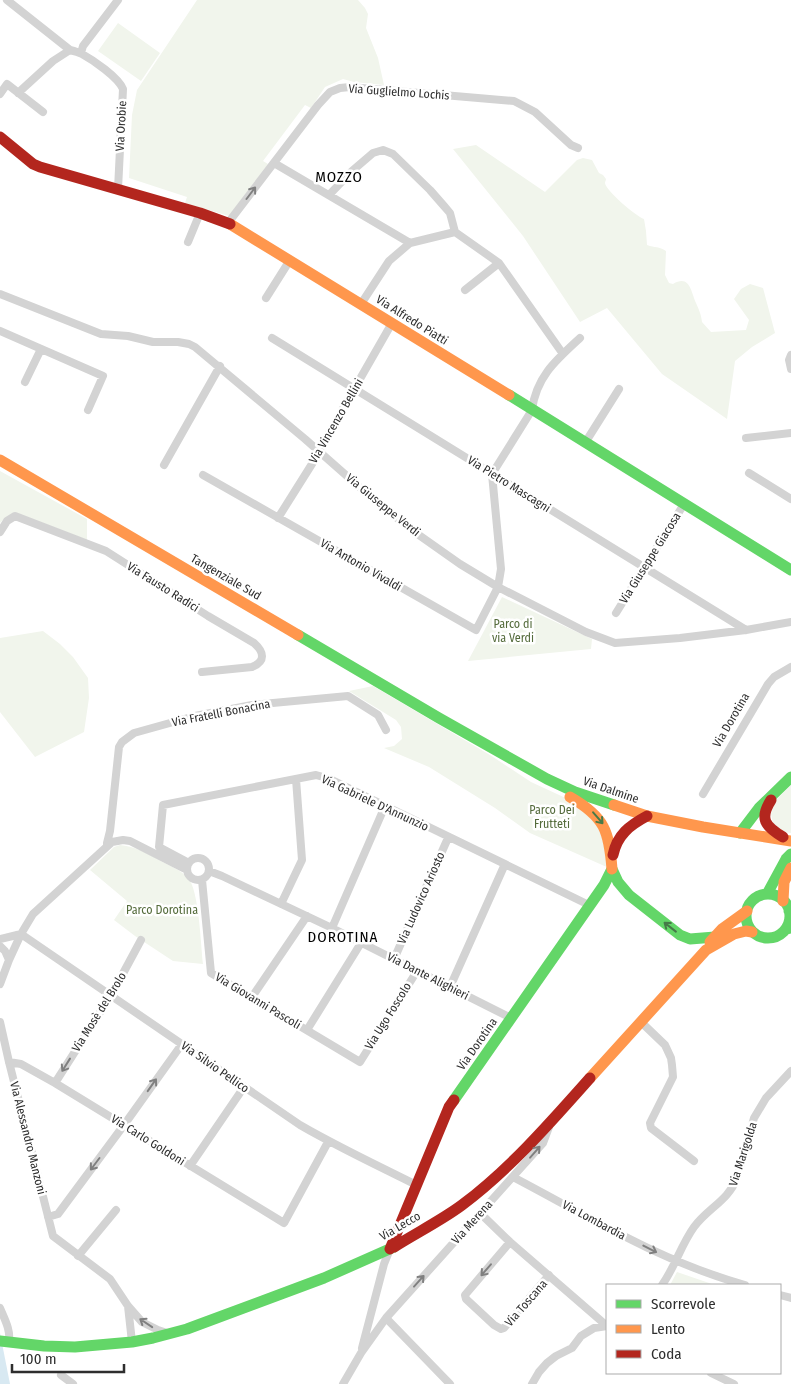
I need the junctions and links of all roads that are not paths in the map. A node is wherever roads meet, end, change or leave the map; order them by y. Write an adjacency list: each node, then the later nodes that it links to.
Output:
1 (7, 0): 3 (street)
2 (118, 0): 4 (street)
3 (70, 50): 4 (street); 5 (street)
4 (81, 53): 11 (street, Via Orobie)
5 (18, 93): 6 (street); 7 (street)
6 (0, 94)
7 (43, 112)
8 (0, 137): 11 (main road, Via Alfredo Piatti)
9 (578, 148): 10 (street, Via Guglielmo Lochis)
10 (274, 163): 12 (street); 14 (street, Via Guglielmo Lochis, one-way to 10)
11 (118, 189): 13 (main road, Via Alfredo Piatti)
12 (329, 195): 15 (street); 17 (street)
13 (200, 213): 14 (main road, Via Alfredo Piatti); 16 (street)
14 (228, 223): 18 (main road, Via Alfredo Piatti)
15 (454, 232): 17 (street); 19 (street)
16 (188, 242)
17 (410, 243): 23 (street)
18 (290, 260): 22 (street); 23 (main road, Via Alfredo Piatti)
19 (499, 263): 20 (street); 29 (street)
20 (465, 290)
21 (0, 294): 31 (street, Via Giuseppe Verdi)
22 (266, 298)
23 (361, 304): 24 (main road, Via Alfredo Piatti)
24 (392, 323): 34 (street, Via Vincenzo Bellini); 37 (main road, Via Alfredo Piatti)
25 (0, 331): 28 (street)
26 (272, 338): 34 (street, Via Pietro Mascagni)
27 (580, 338): 29 (street)
28 (41, 349): 33 (street); 36 (street)
29 (562, 354): 37 (street)
30 (791, 355): 32 (street)
31 (220, 366): 41 (street, Via Giuseppe Verdi); 43 (street)
32 (791, 369)
33 (25, 382)
34 (355, 388): 41 (street, Via Vincenzo Bellini); 45 (street, Via Pietro Mascagni)
35 (619, 389): 40 (street)
36 (88, 410)
37 (532, 410): 40 (main road, Via Alfredo Piatti); 45 (street)
38 (791, 433): 39 (street)
39 (746, 438)
40 (585, 443): 48 (main road, Via Alfredo Piatti)
41 (319, 452): 49 (street, Via Vincenzo Bellini); 53 (street, Via Giuseppe Verdi)
42 (0, 460): 59 (main road, Tangenziale Sud)
43 (164, 464)
44 (749, 473): 47 (street)
45 (492, 474): 51 (street, Via Pietro Mascagni); 53 (street)
46 (203, 475): 49 (street, Via Antonio Vivaldi)
47 (791, 499)
48 (684, 504): 51 (street, Via Giuseppe Giacosa); 52 (main road, Via Alfredo Piatti)
49 (278, 518): 53 (street, Via Antonio Vivaldi)
50 (0, 532): 58 (street, Via Fausto Radici)
51 (644, 568): 54 (street, Via Giuseppe Giacosa); 56 (street, Via Pietro Mascagni)
52 (791, 570)
53 (498, 587): 56 (street, Via Giuseppe Verdi)
54 (616, 613)
55 (791, 622): 56 (street, Via Giuseppe Verdi)
56 (746, 630)
57 (791, 667): 64 (street, Via Dorotina)
58 (202, 672)
59 (439, 718): 66 (main road, Via Dalmine); 74 (main road, one-way to 74)
60 (386, 730): 70 (street, Via Fratelli Bonacina)
61 (791, 777): 63 (main road)
62 (296, 779): 65 (street, Via Gabriele D'Annunzio); 73 (street, Via Gabriele D'Annunzio); 79 (street)
63 (778, 790): 67 (main road); 69 (main road)
64 (704, 794)
65 (385, 806): 68 (street, Via Gabriele D'Annunzio); 84 (street)
66 (647, 816): 67 (main road, Via Dalmine); 74 (main road, Via Dorotina)
67 (740, 833): 69 (main road, Via Dalmine)
68 (448, 838): 72 (street, Via Gabriele D'Annunzio); 94 (street, Via Ludovico Ariosto)
69 (789, 840)
70 (108, 846): 73 (street); 87 (street)
71 (791, 854): 78 (main road)
72 (505, 864): 80 (street, Via Gabriele D'Annunzio); 98 (street)
73 (188, 866): 76 (street, Via Dante Alighieri); 77 (street)
74 (612, 868): 80 (main road, Via Dorotina); 88 (main road, one-way to 74)
75 (791, 868): 81 (main road)
76 (209, 872): 77 (street); 79 (street, Via Dante Alighieri)
77 (202, 880): 100 (street, Via Giovanni Pascoli)
78 (767, 894): 81 (main road); 82 (main road)
79 (281, 904): 83 (street, Via Dante Alighieri)
80 (589, 905): 101 (main road, Via Dorotina)
81 (788, 908): 85 (main road)
82 (747, 911): 86 (main road); 88 (main road, Via Lecco)
83 (307, 916): 84 (street, Via Dante Alighieri); 100 (street)
84 (332, 928): 91 (street, Via Dante Alighieri)
85 (789, 928): 86 (main road)
86 (752, 932): 93 (main road, Via Lecco)
87 (21, 934): 89 (street); 95 (street); 99 (street, Via Silvio Pellico)
88 (715, 936): 93 (main road, Via Lecco)
89 (0, 939)
90 (141, 940): 99 (street, Via Mosè del Brolo)
91 (361, 943): 94 (street, Via Dante Alighieri); 104 (street)
92 (0, 946): 95 (street)
93 (706, 950): 103 (main road, Via Lecco)
94 (394, 959): 96 (street, Via Dante Alighieri)
95 (9, 960): 97 (street)
96 (417, 970): 98 (street, Via Dante Alighieri); 107 (street, Via Ugo Foscolo)
97 (1, 979)
98 (450, 987): 101 (street, Via Dante Alighieri)
99 (111, 995): 105 (street, Via Silvio Pellico); 109 (street, Via Mosè del Brolo, one-way to 109)
100 (252, 997): 104 (street, Via Giovanni Pascoli)
101 (511, 1018): 117 (main road, Via Dorotina)
102 (0, 1022): 106 (street, Via Alessandro Manzoni)
103 (641, 1022): 111 (main road, Via Lecco); 114 (street)
104 (307, 1030): 107 (street, Via Giovanni Pascoli)
105 (182, 1044): 110 (street, Via Silvio Pellico); 112 (street, one-way to 105)
106 (9, 1062): 109 (street, Via Carlo Goldoni); 120 (street, Via Alessandro Manzoni)
107 (360, 1062)
108 (791, 1071): 124 (street, Via Marigolda)
109 (54, 1083): 112 (street, Via Carlo Goldoni)
110 (244, 1087): 113 (street, Via Silvio Pellico); 115 (street)
111 (551, 1122): 116 (street, Via Merena, one-way to 111); 122 (main road, Via Lecco)
112 (124, 1125): 115 (street, Via Carlo Goldoni); 120 (street, one-way to 120)
113 (328, 1142): 115 (street, Via Carlo Goldoni); 117 (street, Via Silvio Pellico)
114 (694, 1161)
115 (190, 1166)
116 (513, 1177): 119 (street, Via Merena); 124 (street, Via Lombardia, one-way to 124)
117 (417, 1185): 122 (main road, Via Dorotina)
118 (116, 1210): 123 (street)
119 (480, 1213): 121 (street, Via Toscana); 131 (street, Via Merena, one-way to 119)
120 (49, 1221): 123 (street)
121 (510, 1242): 125 (street, Via Toscana); 125 (street, Via Toscana, one-way to 125)
122 (390, 1248): 130 (street, Via Merena); 134 (main road, Via Lecco)
123 (78, 1256): 128 (street)
124 (676, 1261): 126 (street, Via Marigolda); 127 (street, Via Lombardia)
125 (549, 1275): 132 (street, Via Toscana)
126 (663, 1284)
127 (741, 1284)
128 (128, 1306): 134 (street, one-way to 128); 136 (street)
129 (0, 1308): 135 (street)
130 (371, 1313): 131 (street); 137 (street, Via Merena)
131 (386, 1318): 137 (street, Via Merena); 142 (street)
132 (606, 1325)
133 (606, 1326): 143 (street)
134 (169, 1334): 136 (main road, Via Lecco)
135 (5, 1342): 136 (main road, Via Lecco)
136 (132, 1342)
137 (361, 1353): 141 (street, Via Merena)
138 (713, 1374): 144 (street)
139 (61, 1375): 140 (street)
140 (73, 1384)
141 (343, 1384)
142 (450, 1384)
143 (532, 1384)
144 (734, 1384)

